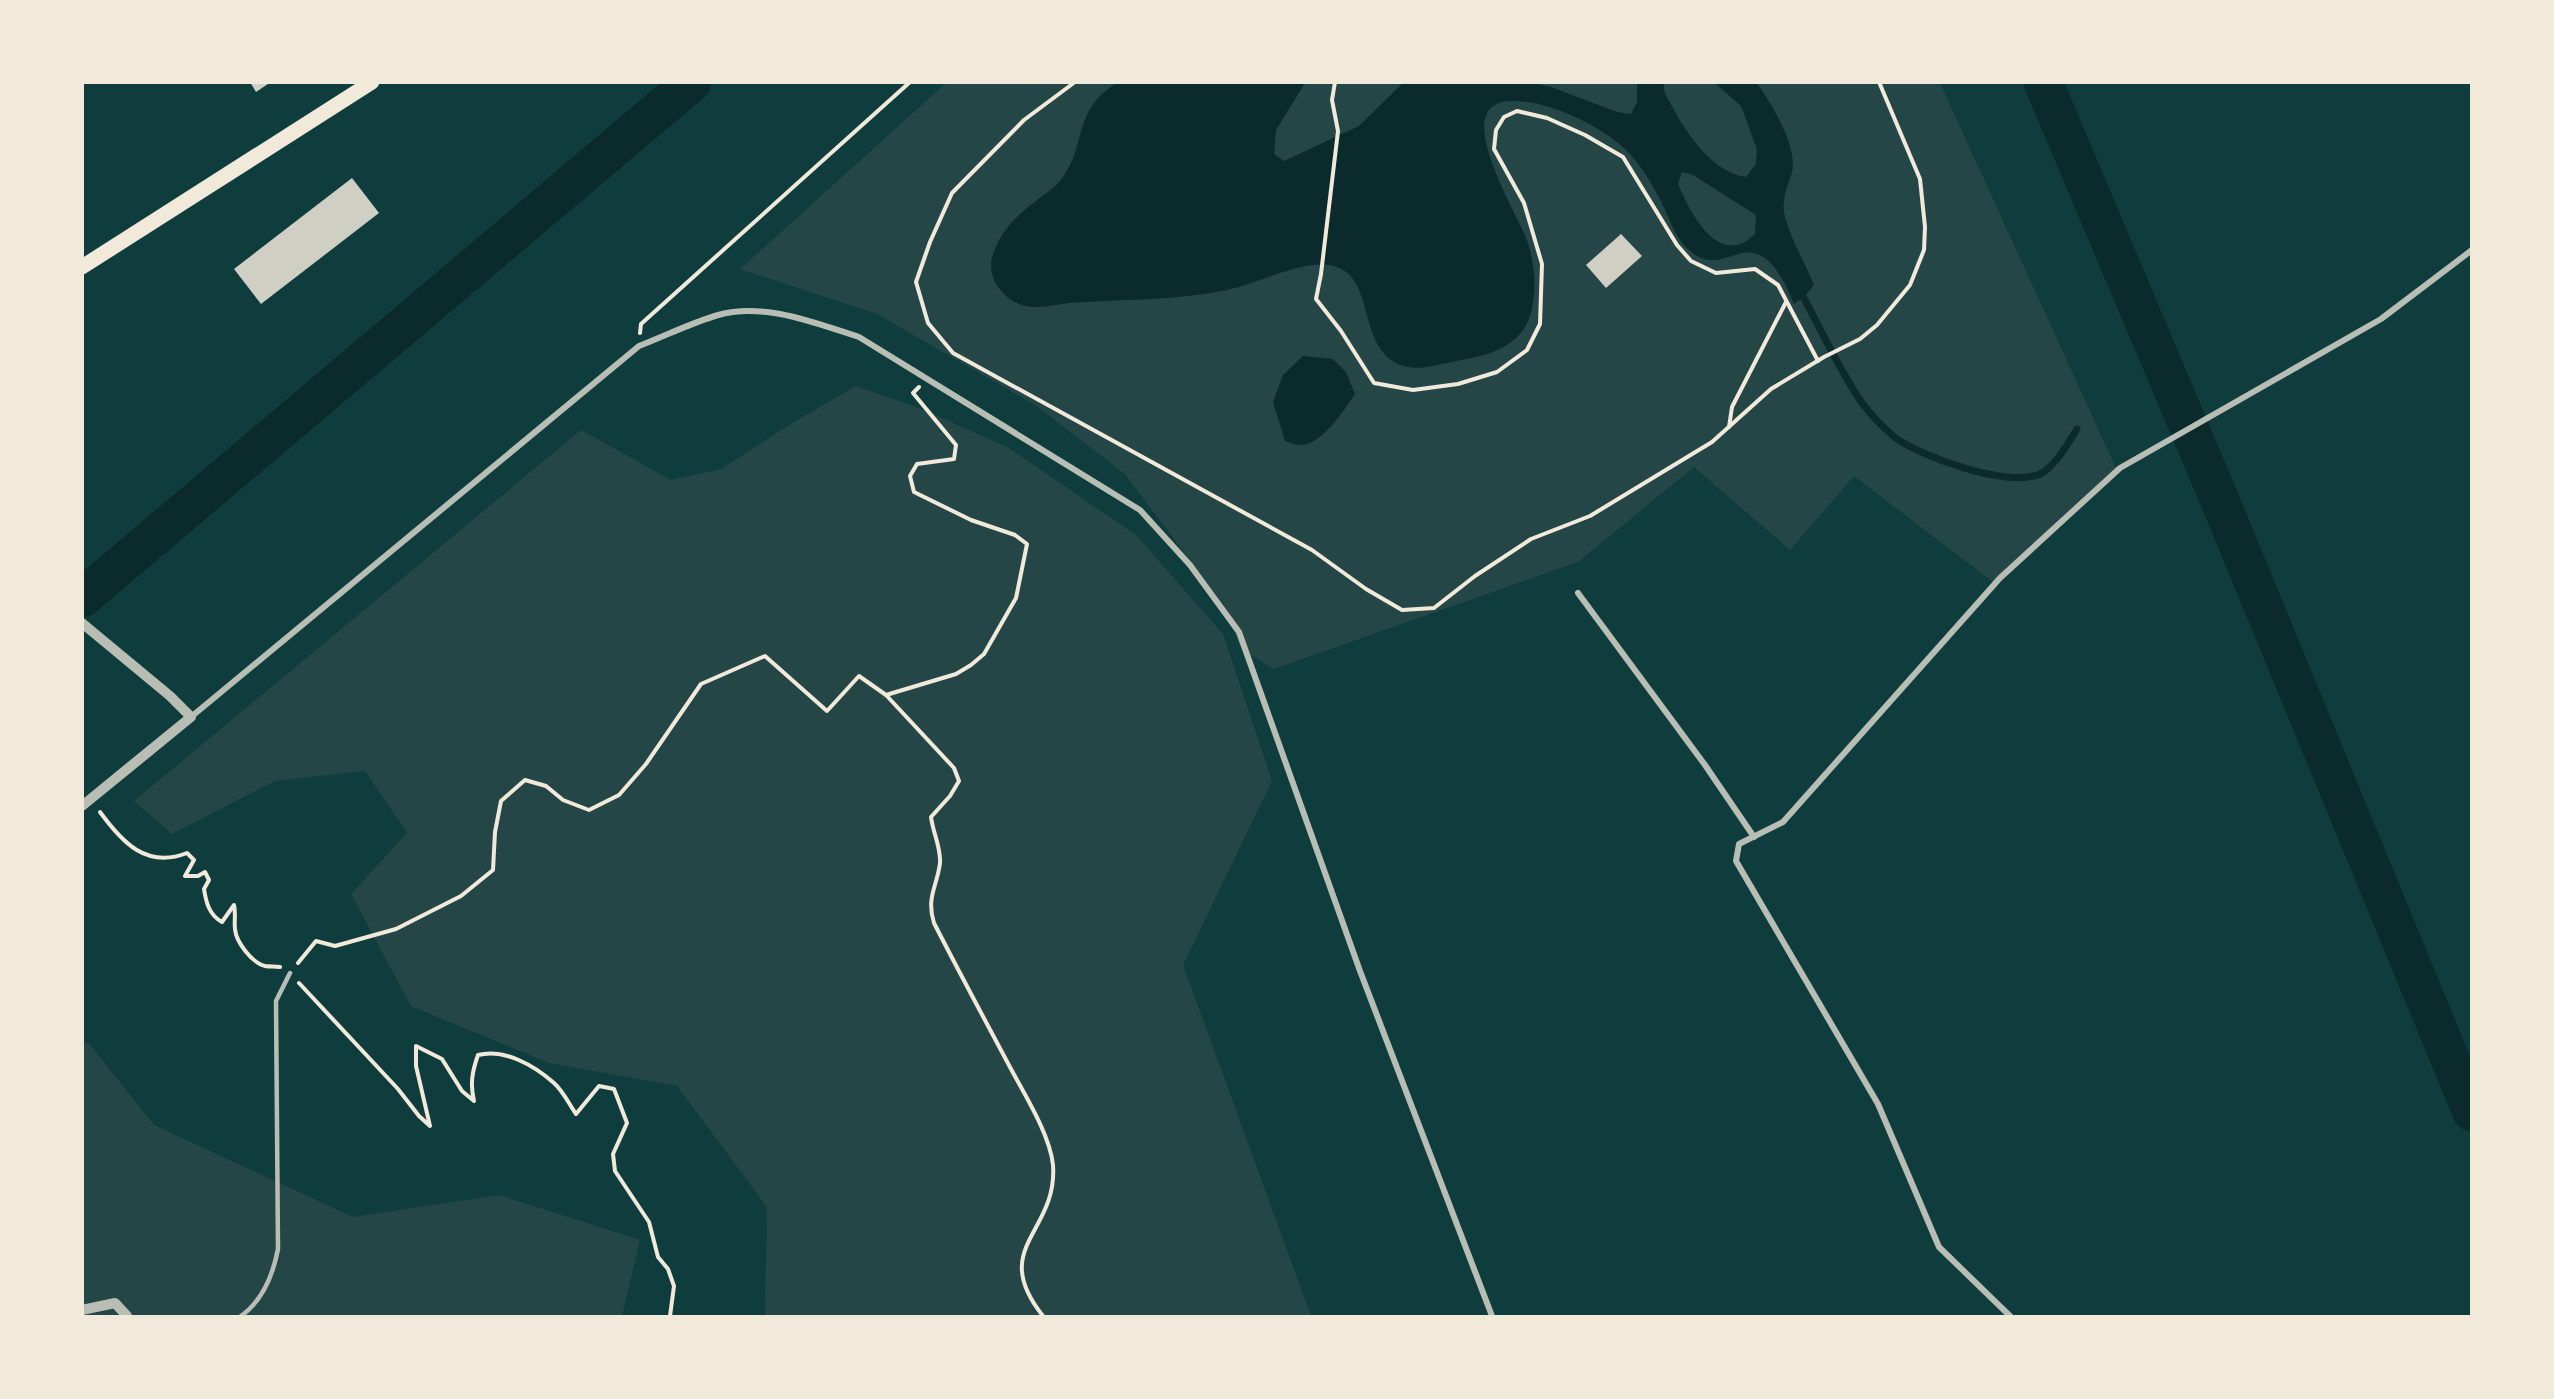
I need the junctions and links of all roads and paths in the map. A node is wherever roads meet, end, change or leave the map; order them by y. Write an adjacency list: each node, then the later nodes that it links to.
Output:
1 (372, 82): 7 (main road)
2 (909, 82): 9 (path)
3 (1075, 82): 12 (path)
4 (1335, 82): 8 (path)
5 (1879, 82): 10 (path)
6 (2472, 250): 18 (street)
7 (82, 267)
8 (1786, 301): 10 (path); 12 (path)
9 (639, 345): 11 (street); 16 (street)
10 (1818, 361): 12 (path)
11 (926, 380): 15 (path); 25 (street)
12 (1729, 427)
13 (1578, 593): 18 (street)
14 (82, 623): 16 (street)
15 (886, 695): 19 (path); 24 (path)
16 (191, 717): 17 (street)
17 (86, 803): 19 (path)
18 (1754, 837): 26 (street)
19 (290, 973): 22 (lane); 23 (path)
20 (82, 1310): 21 (street)
21 (127, 1317)
22 (241, 1317)
23 (670, 1317)
24 (1043, 1317)
25 (1492, 1317)
26 (2010, 1317)

